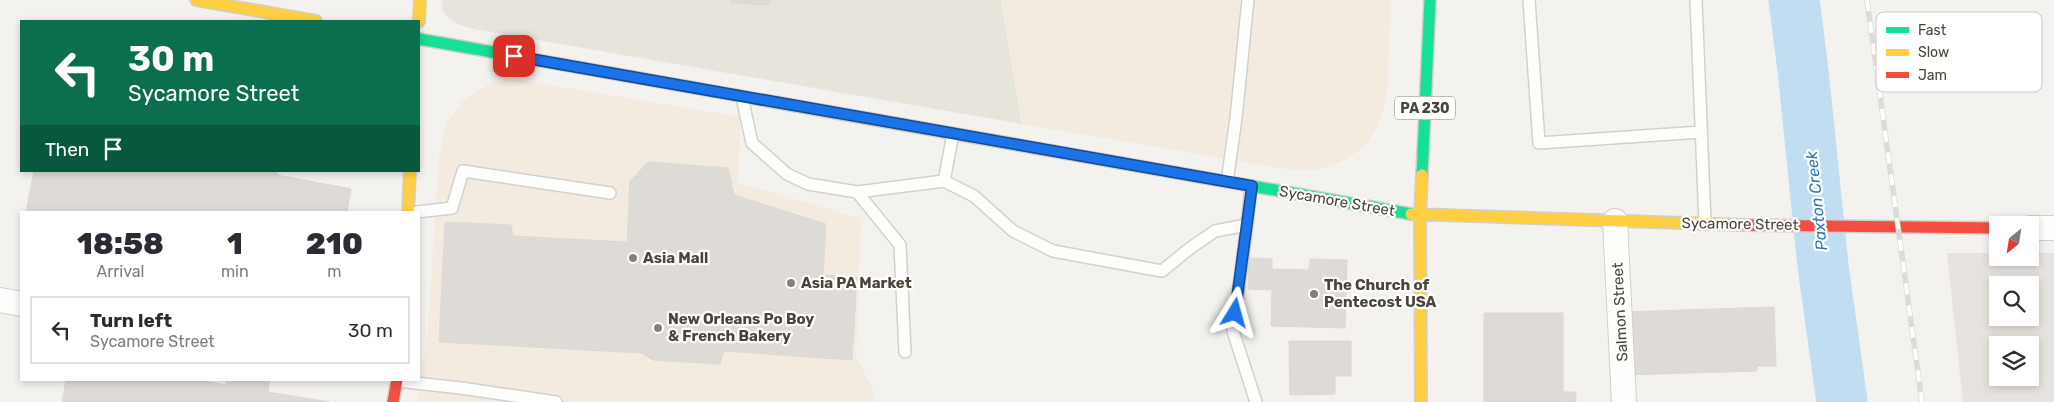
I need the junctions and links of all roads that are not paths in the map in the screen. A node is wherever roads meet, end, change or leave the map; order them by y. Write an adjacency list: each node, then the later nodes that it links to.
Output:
1 (196, 0): 7 (main road)
2 (420, 0): 8 (main road)
3 (1248, 0): 15 (lane)
4 (1430, 0): 21 (main road, PA 230)
5 (1529, 0): 11 (lane)
6 (1696, 0): 11 (lane)
7 (310, 20)
8 (418, 20)
9 (420, 39): 10 (main road, Sycamore Street)
10 (742, 96): 12 (main road, Sycamore Street); 17 (lane)
11 (1701, 132): 23 (lane)
12 (953, 134): 14 (lane); 15 (main road, Sycamore Street)
13 (410, 172): 19 (main road)
14 (944, 181): 17 (lane); 24 (lane)
15 (1227, 182): 16 (main road, Sycamore Street)
16 (1252, 186): 21 (main road, Sycamore Street); 24 (lane)
17 (858, 192): 30 (lane)
18 (610, 193): 20 (lane)
19 (408, 211)
20 (420, 212)
21 (1420, 216): 22 (main road, Sycamore Street); 35 (main road, PA 230)
22 (1615, 221): 23 (main road, Sycamore Street); 36 (street, Salmon Street)
23 (1705, 223): 25 (main road, Sycamore Street)
24 (1247, 225): 34 (lane)
25 (1989, 228)
26 (2039, 228): 27 (street)
27 (2054, 228)
28 (0, 300): 29 (street)
29 (20, 304)
30 (904, 352)
31 (397, 381): 32 (main road); 33 (lane)
32 (393, 402)
33 (556, 402)
34 (1256, 402)
35 (1421, 402)
36 (1624, 402)

